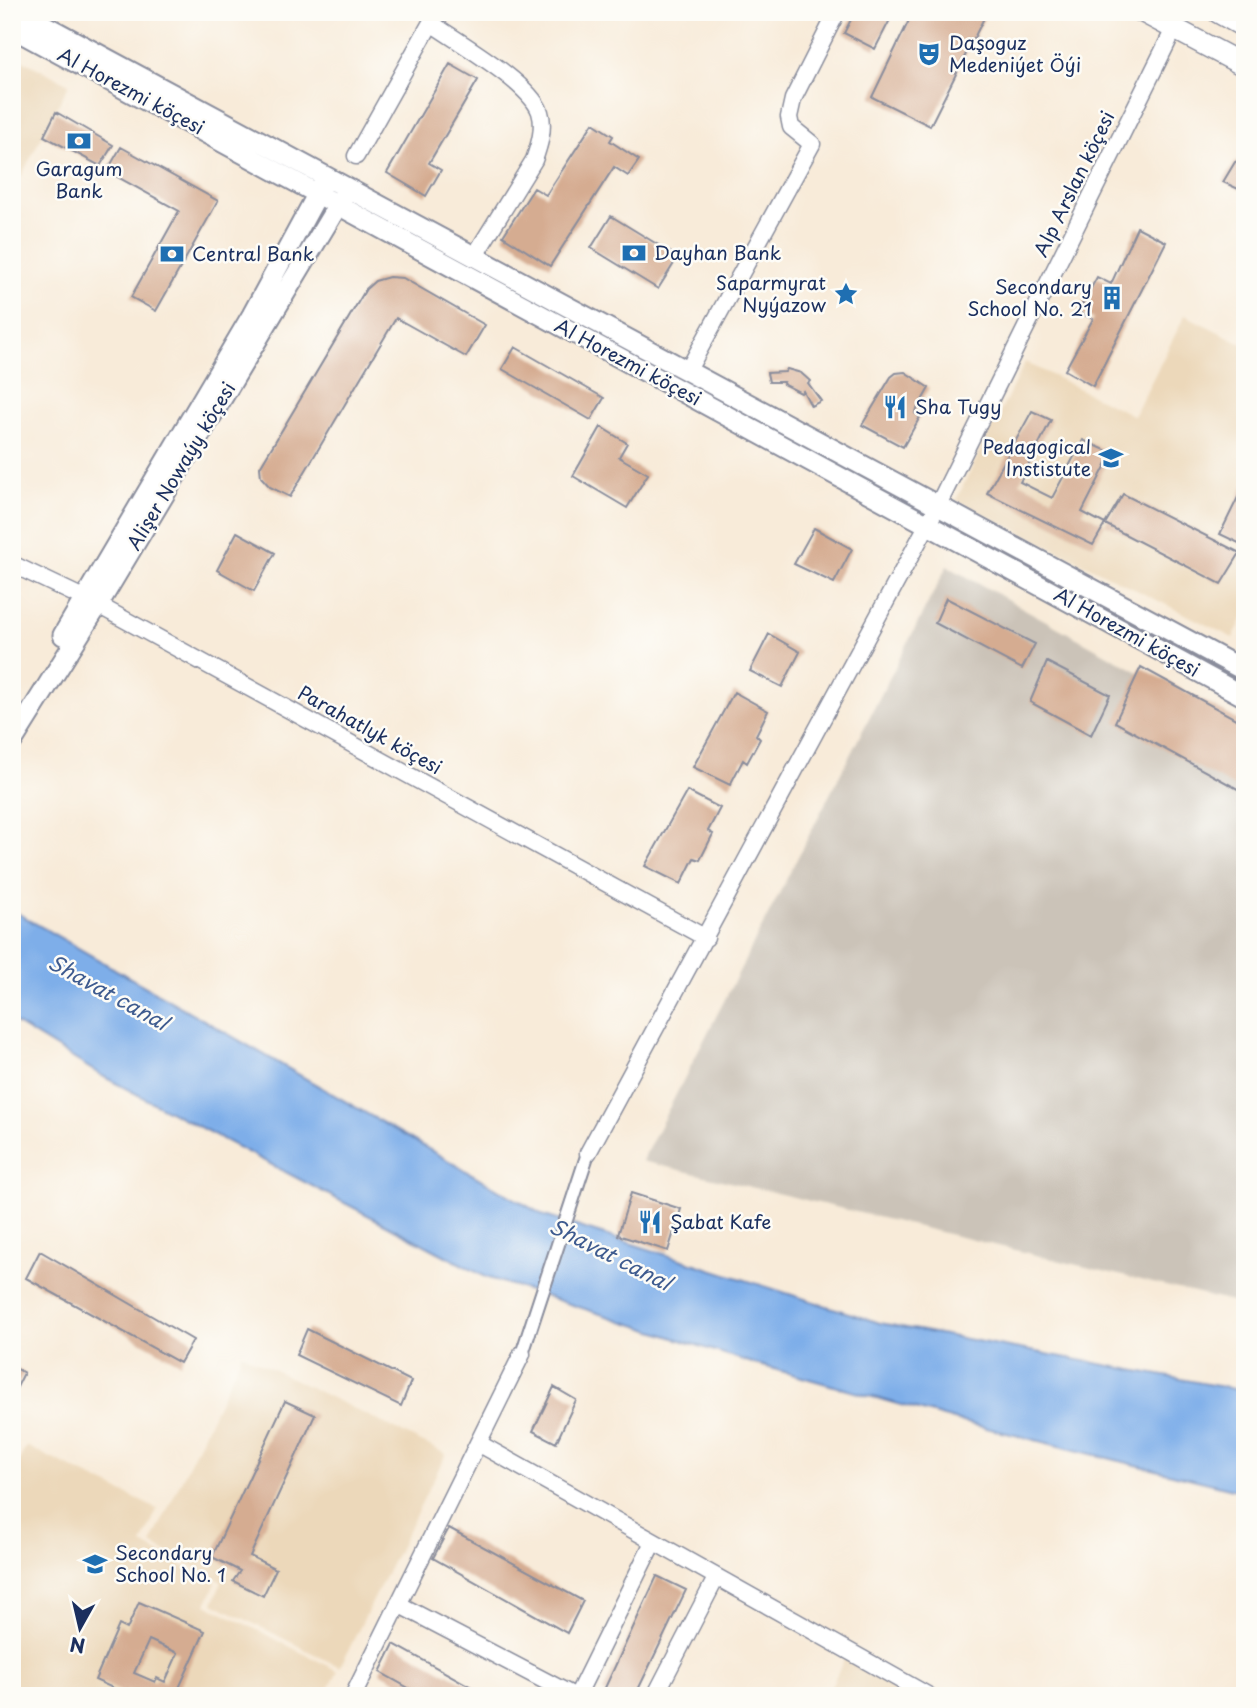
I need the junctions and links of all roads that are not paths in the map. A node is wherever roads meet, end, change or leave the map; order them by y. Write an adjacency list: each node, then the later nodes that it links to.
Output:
1 (20, 12): 11 (street, Al Horezmi köçesi)
2 (837, 12): 14 (street)
3 (1143, 12): 8 (main road)
4 (1218, 12): 6 (main road)
5 (434, 18): 10 (street); 13 (street)
6 (1245, 27)
7 (12, 28): 11 (street, Al Horezmi köçesi)
8 (1174, 29): 9 (main road); 15 (street, Alp Arslan köçesi)
9 (1245, 65)
10 (356, 156)
11 (322, 185): 12 (street, Al Horezmi köçesi); 18 (street, Alişer Nowaýy köçesi)
12 (343, 197): 13 (street, Al Horezmi köçesi); 16 (street, Al Horezmi köçesi); 18 (street, Alişer Nowaýy köçesi)
13 (474, 257): 14 (street, Al Horezmi köçesi)
14 (687, 372): 15 (street, Al Horezmi köçesi)
15 (937, 507): 16 (street, Alp Arslan köçesi); 19 (street, Al Horezmi köçesi)
16 (928, 525): 20 (street, Al Horezmi köçesi); 23 (street, Alp Arslan köçesi)
17 (12, 564): 18 (street, Parahatlyk köçesi)
18 (92, 602): 21 (street, Alişer Nowaýy köçesi); 22 (street, Alişer Nowaýy köçesi); 23 (street, Parahatlyk köçesi)
19 (1245, 671)
20 (1243, 693)
21 (12, 719)
22 (12, 742)
23 (706, 938): 24 (street, Alp Arslan köçesi)
24 (588, 1153): 25 (street)
25 (522, 1353): 26 (street)
26 (478, 1443): 27 (street); 29 (street)
27 (653, 1542): 28 (street); 31 (street)
28 (716, 1578): 32 (street); 33 (street)
29 (398, 1604): 30 (street); 31 (street)
30 (352, 1696)
31 (575, 1696)
32 (655, 1696)
33 (929, 1696)

